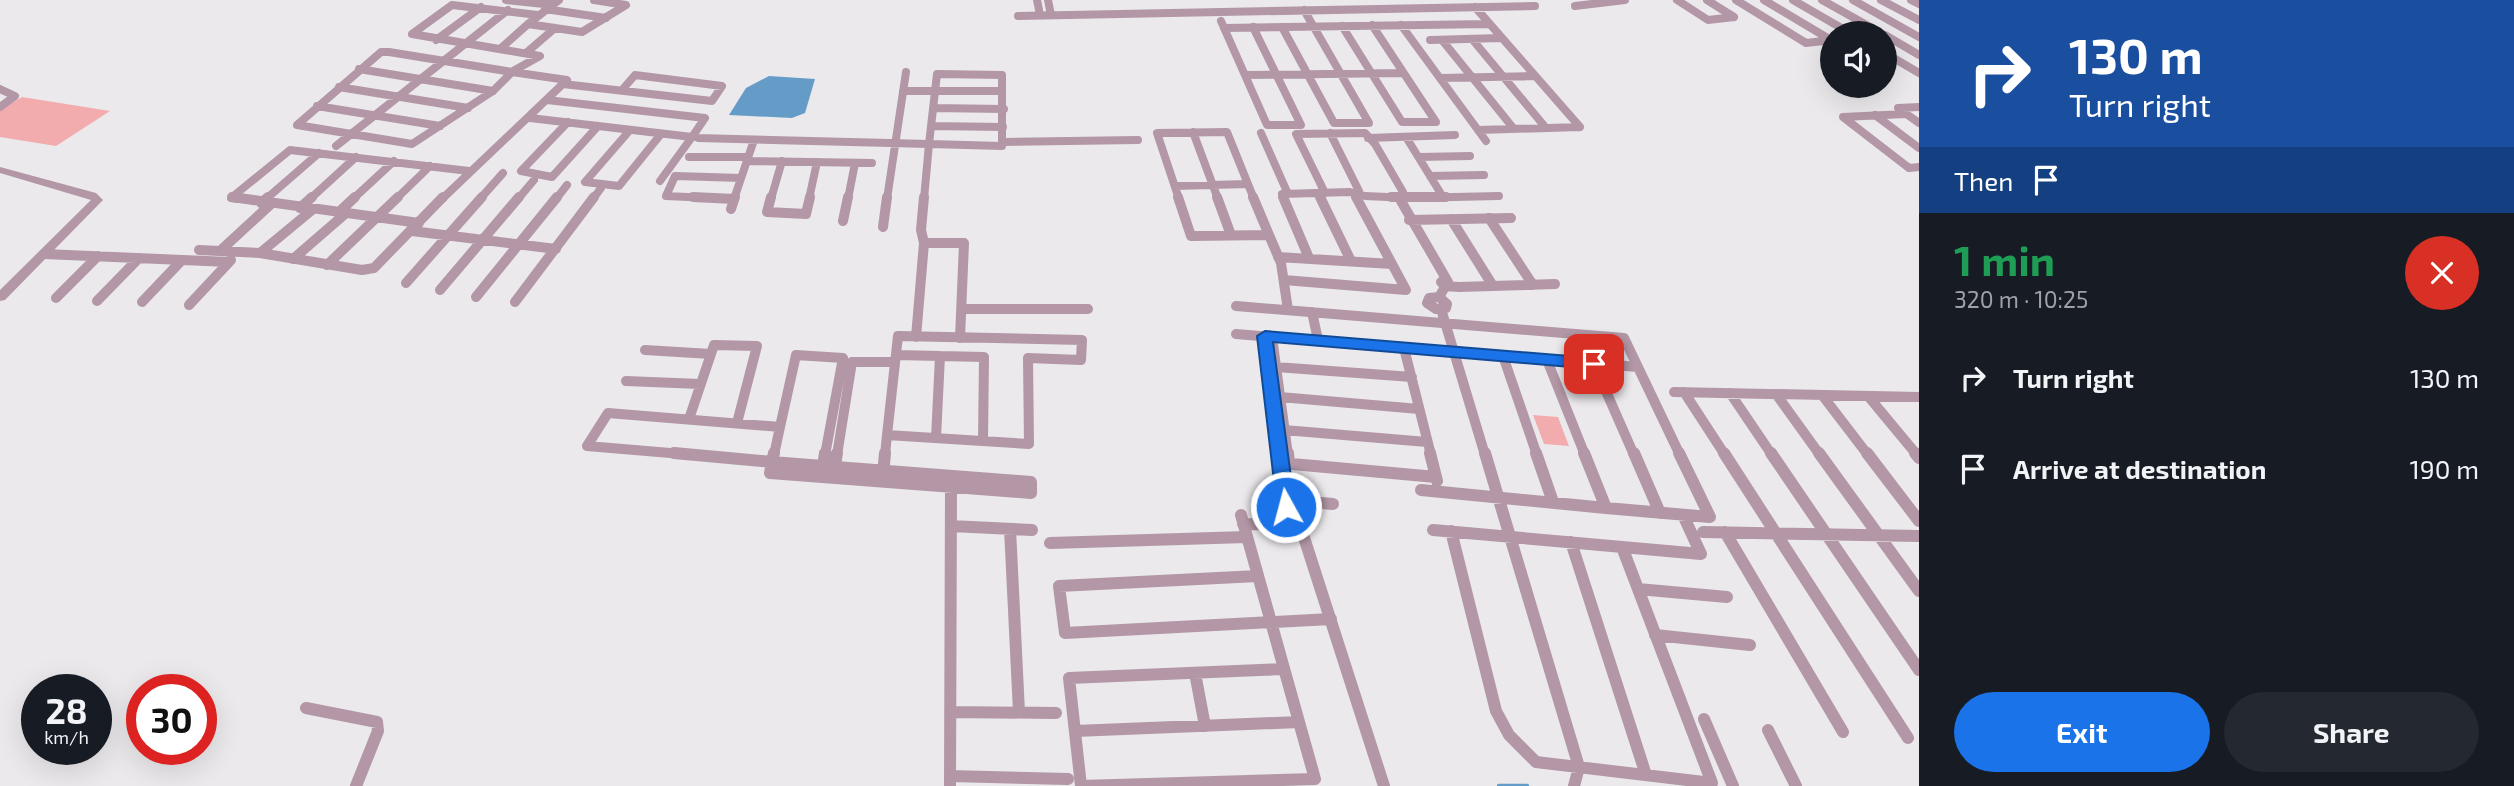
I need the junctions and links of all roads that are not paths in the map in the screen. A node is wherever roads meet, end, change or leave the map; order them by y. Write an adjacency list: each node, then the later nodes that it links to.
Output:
1 (506, 0): 2 (street)
2 (549, 0)
3 (559, 0): 24 (street)
4 (594, 0): 33 (street)
5 (1037, 0): 30 (street)
6 (1048, 0): 31 (street)
7 (1283, 0): 28 (street)
8 (1400, 0): 25 (street)
9 (1625, 0): 22 (street)
10 (1677, 0): 11 (street)
11 (1707, 0)
12 (1736, 0): 53 (street)
13 (1764, 0): 46 (street)
14 (1793, 0): 35 (street)
15 (1822, 0): 36 (street)
16 (1853, 0): 47 (street)
17 (1881, 0): 34 (street)
18 (1911, 0): 19 (street)
19 (1919, 4)
20 (481, 6): 26 (street); 50 (street); 50 (street)
21 (1535, 6): 23 (street)
22 (1575, 6)
23 (1475, 7): 25 (street); 38 (street)
24 (545, 9): 29 (street); 33 (street)
25 (1406, 9): 27 (street)
26 (508, 10): 29 (street); 56 (street)
27 (1304, 10): 28 (street); 41 (street)
28 (1289, 11): 31 (street)
29 (538, 15): 37 (street)
30 (1040, 15): 31 (street); 32 (street)
31 (1051, 15)
32 (1018, 16)
33 (606, 18): 45 (street)
34 (1919, 20)
35 (1829, 21)
36 (1860, 21)
37 (528, 24): 45 (street); 57 (street)
38 (1489, 24): 40 (street); 48 (street)
39 (1372, 25): 40 (street); 42 (street); 66 (street)
40 (1401, 25): 75 (street)
41 (1313, 26): 42 (street); 44 (street); 68 (street)
42 (1342, 26): 65 (street)
43 (1253, 27): 44 (street); 70 (street); 71 (street)
44 (1282, 27): 67 (street)
45 (555, 28): 58 (street)
46 (1820, 33)
47 (1919, 37): 54 (street)
48 (1502, 38): 49 (street); 73 (street)
49 (1472, 39): 52 (street); 72 (street)
50 (436, 40): 56 (street)
51 (1430, 40): 52 (street)
52 (1442, 40): 74 (street)
53 (1820, 41)
54 (1897, 41)
55 (1897, 42): 59 (street)
56 (466, 44): 57 (street); 60 (street)
57 (500, 49): 58 (street)
58 (526, 53): 63 (street)
59 (1919, 55)
60 (444, 61): 62 (street); 63 (street); 76 (street)
61 (1897, 61): 69 (street)
62 (359, 69): 76 (street); 78 (street)
63 (512, 72): 77 (street); 80 (street)
64 (906, 72): 82 (street)
65 (1372, 73): 66 (street); 66 (street); 68 (street)
66 (1403, 73)
67 (1307, 74): 68 (street); 68 (street); 71 (street)
68 (1340, 74)
69 (1919, 74)
70 (1245, 75): 71 (street); 71 (street)
71 (1276, 75)
72 (1503, 76): 73 (street); 74 (street); 103 (street)
73 (1535, 76): 103 (street)
74 (1472, 77): 75 (street); 104 (street)
75 (1440, 78): 106 (street)
76 (421, 79): 80 (street); 85 (street)
77 (563, 84): 81 (street); 86 (street)
78 (339, 87): 85 (street); 87 (street)
79 (0, 89): 88 (street)
80 (493, 90): 90 (street)
81 (622, 90): 81 (street)
82 (903, 91): 83 (street); 120 (street)
83 (935, 91): 84 (street); 84 (street); 91 (street)
84 (1002, 91): 92 (street)
85 (399, 97): 90 (street); 95 (street)
86 (547, 100): 96 (street); 114 (street)
87 (317, 106): 95 (street); 111 (street)
88 (0, 107)
89 (1919, 107): 93 (street)
90 (468, 108): 100 (street)
91 (933, 108): 92 (street); 99 (street)
92 (1004, 109): 102 (street)
93 (1906, 114): 94 (street); 98 (street)
94 (1875, 115): 123 (street); 136 (street)
95 (375, 116): 100 (street); 111 (street)
96 (530, 118): 97 (street); 138 (street)
97 (568, 122): 101 (street); 101 (street)
98 (1919, 123)
99 (931, 125): 102 (street); 121 (street)
100 (440, 126): 111 (street)
101 (598, 126): 105 (street)
102 (1003, 127): 119 (street)
103 (1546, 128): 104 (street)
104 (1514, 129): 106 (street)
105 (630, 130): 110 (street); 110 (street)
106 (1478, 130): 118 (street)
107 (1193, 132): 145 (street); 147 (street); 148 (street)
108 (1261, 132): 151 (street)
109 (1330, 133): 115 (street); 150 (street); 152 (street)
110 (661, 134): 114 (street)
111 (350, 135): 122 (street)
112 (1455, 135): 113 (street)
113 (1406, 136): 115 (street); 128 (street)
114 (695, 138): 116 (street); 144 (street)
115 (1368, 138): 154 (street)
116 (754, 140): 120 (street); 129 (street)
117 (1138, 140): 119 (street)
118 (1486, 141)
119 (1003, 142): 121 (street)
120 (895, 143): 121 (street); 169 (street)
121 (929, 144): 174 (street)
122 (337, 146)
123 (1919, 148)
124 (319, 153): 127 (street); 157 (street); 157 (street)
125 (689, 156): 129 (street)
126 (1470, 156): 128 (street)
127 (356, 157): 130 (street); 158 (street)
128 (1419, 157): 141 (street)
129 (748, 159): 131 (street); 142 (street)
130 (394, 161): 135 (street); 161 (street)
131 (782, 161): 132 (street); 132 (street)
132 (817, 162): 133 (street)
133 (855, 163): 134 (street); 167 (street)
134 (872, 163)
135 (430, 166): 138 (street); 162 (street)
136 (1919, 167)
137 (0, 170): 181 (street)
138 (469, 171): 168 (street)
139 (503, 173): 170 (street)
140 (1484, 175): 141 (street)
141 (1430, 176): 155 (street)
142 (741, 178): 156 (street); 156 (street)
143 (534, 180): 173 (street)
144 (660, 181)
145 (1248, 184): 148 (street); 172 (street)
146 (567, 186): 175 (street)
147 (1175, 186): 148 (street); 171 (street)
148 (1213, 186): 171 (street)
149 (601, 188): 176 (street)
150 (1322, 193): 151 (street); 152 (street); 188 (street)
151 (1288, 194): 185 (street)
152 (1357, 194): 154 (street); 190 (street)
153 (1499, 196): 155 (street)
154 (1399, 197): 155 (street); 166 (street)
155 (1443, 197)
156 (734, 199): 160 (street)
157 (266, 204): 158 (street); 178 (street)
158 (300, 208): 159 (street)
159 (312, 209): 161 (street); 180 (street)
160 (731, 209)
161 (341, 213): 162 (street); 186 (street)
162 (379, 218): 168 (street); 191 (street)
163 (1489, 218): 164 (street); 165 (street); 195 (street)
164 (1511, 218)
165 (1451, 219): 166 (street); 197 (street)
166 (1409, 220): 196 (street)
167 (843, 221)
168 (415, 227): 170 (street); 191 (street)
169 (883, 227)
170 (448, 235): 173 (street); 193 (street)
171 (1231, 235): 172 (street)
172 (1269, 235): 183 (street)
173 (483, 240): 175 (street); 198 (street)
174 (924, 243): 207 (street); 213 (street)
175 (519, 244): 176 (street); 200 (street)
176 (556, 248): 204 (street)
177 (199, 250): 178 (street)
178 (220, 251): 179 (street)
179 (237, 252): 180 (street); 189 (street)
180 (260, 253): 186 (street)
181 (44, 254): 182 (street); 199 (street)
182 (98, 256): 184 (street); 201 (street)
183 (1278, 257): 185 (street); 192 (street)
184 (139, 258): 187 (street); 202 (street)
185 (1309, 258): 188 (street)
186 (293, 259): 191 (street)
187 (182, 260): 189 (street); 203 (street)
188 (1350, 261): 190 (street)
189 (229, 262): 205 (street)
190 (1392, 264): 192 (street)
191 (327, 265)
192 (1284, 280): 209 (street)
193 (406, 283)
194 (1555, 284): 195 (street)
195 (1533, 285): 197 (street)
196 (1445, 286): 197 (street); 211 (street)
197 (1493, 286)
198 (440, 290)
199 (0, 297)
200 (477, 297)
201 (56, 298)
202 (97, 301)
203 (142, 302)
204 (515, 302)
205 (189, 305)
206 (1236, 306): 209 (street)
207 (962, 309): 208 (street); 215 (street)
208 (1088, 309)
209 (1288, 310): 210 (street)
210 (1312, 312): 211 (street); 216 (street)
211 (1446, 324): 219 (street); 227 (street)
212 (1236, 334): 214 (street)
213 (916, 337): 215 (street); 223 (street)
214 (1269, 337): 216 (street); 226 (street); 248 (street)
215 (960, 338): 244 (street)
216 (1318, 341): 217 (street)
217 (1404, 348): 219 (street); 228 (street)
218 (645, 350): 220 (street)
219 (1454, 352): 222 (street); 255 (street)
220 (710, 354): 230 (street); 239 (street)
221 (940, 356): 223 (street); 243 (street); 244 (street)
222 (1503, 356): 224 (street); 256 (street)
223 (895, 358): 242 (street); 249 (street)
224 (1547, 360): 225 (street); 258 (street)
225 (1594, 364): 227 (street); 259 (street)
226 (1276, 367): 228 (street); 235 (street)
227 (1638, 367): 260 (street)
228 (1412, 377): 237 (street)
229 (626, 381): 230 (street)
230 (701, 384): 238 (street)
231 (1730, 393): 232 (street); 270 (street); 271 (street)
232 (1776, 394): 233 (street); 272 (street)
233 (1822, 395): 234 (street); 261 (street)
234 (1868, 396): 236 (street); 246 (street)
235 (1280, 397): 237 (street); 241 (street)
236 (1917, 399)
237 (1419, 409): 245 (street)
238 (689, 419): 239 (street); 247 (street)
239 (737, 423): 240 (street)
240 (780, 427): 247 (street); 249 (street)
241 (1284, 430): 245 (street); 248 (street)
242 (887, 435): 243 (street); 250 (street)
243 (936, 438): 244 (street)
244 (983, 441)
245 (1427, 442): 251 (street)
246 (1919, 458)
247 (772, 462): 249 (street)
248 (1285, 464): 251 (street); 257 (street)
249 (830, 470): 250 (street)
250 (883, 476): 252 (street); 252 (street)
251 (1436, 477): 254 (street)
252 (951, 487): 263 (street)
253 (1421, 490): 254 (street)
254 (1439, 491): 255 (street)
255 (1496, 497): 256 (street); 273 (street)
256 (1553, 502): 258 (street)
257 (1333, 504)
258 (1606, 508): 259 (street)
259 (1660, 513): 260 (street)
260 (1683, 515): 277 (street)
261 (1919, 521)
262 (1244, 525): 276 (street); 278 (street); 282 (street)
263 (951, 526): 264 (street); 290 (street)
264 (1010, 529): 265 (street); 291 (street)
265 (1032, 530)
266 (1433, 530): 267 (street)
267 (1451, 531): 273 (street); 300 (street)
268 (1703, 532): 269 (street)
269 (1725, 532): 270 (street); 298 (street)
270 (1776, 533): 271 (street); 299 (street)
271 (1826, 534): 272 (street); 287 (street)
272 (1878, 535): 274 (street); 280 (street)
273 (1508, 536): 275 (street); 300 (street)
274 (1919, 536)
275 (1571, 542): 277 (street); 301 (street)
276 (1050, 543)
277 (1622, 547): 279 (street)
278 (1258, 576): 283 (street); 283 (street)
279 (1638, 589): 281 (street); 284 (street)
280 (1919, 591)
281 (1727, 597)
282 (1331, 620): 283 (street); 305 (street)
283 (1271, 623): 286 (street)
284 (1656, 635): 285 (street); 301 (street)
285 (1750, 645)
286 (1284, 670): 288 (street); 294 (street)
287 (1919, 670)
288 (1195, 673): 295 (street); 297 (street)
289 (306, 708): 304 (street)
290 (950, 712): 291 (street); 303 (street)
291 (1019, 712): 292 (street)
292 (1056, 713)
293 (1704, 719): 307 (street)
294 (1299, 722): 295 (street); 297 (street)
295 (1205, 726): 297 (street)
296 (1768, 730): 308 (street)
297 (1075, 731)
298 (1843, 732)
299 (1908, 738)
300 (1579, 767): 301 (street); 306 (street)
301 (1646, 775)
302 (1068, 779): 303 (street)
303 (950, 781)
304 (356, 786)
305 (1384, 786)
306 (1574, 786)
307 (1733, 786)
308 (1796, 786)

